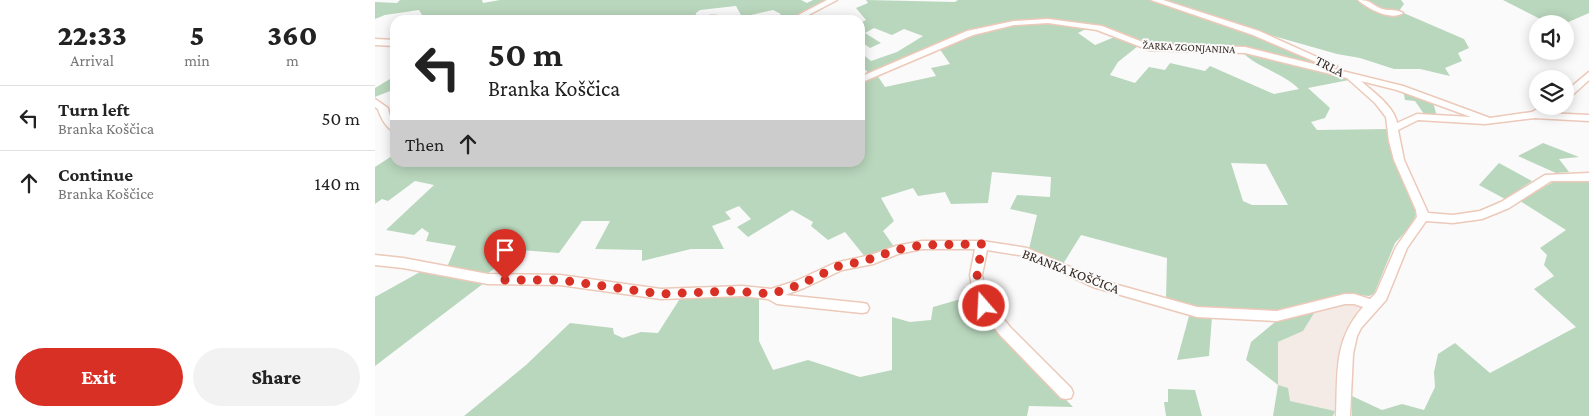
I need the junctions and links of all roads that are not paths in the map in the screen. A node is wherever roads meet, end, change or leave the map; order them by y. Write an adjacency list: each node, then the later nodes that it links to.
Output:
1 (833, 0): 5 (street)
2 (1155, 0): 8 (street, TRLA)
3 (1362, 0): 4 (street)
4 (1399, 13)
5 (803, 15)
6 (375, 42): 7 (street)
7 (390, 43)
8 (1349, 75): 10 (street, ŽARKA ZGONJANINA); 16 (street); 18 (street, TRLA)
9 (1589, 75): 11 (street)
10 (865, 78)
11 (1574, 89)
12 (375, 102): 17 (street)
13 (1529, 115): 16 (street)
14 (1548, 115): 15 (street)
15 (1589, 118)
16 (1490, 120): 18 (street)
17 (390, 123)
18 (1393, 128): 20 (street, TRLA)
19 (1589, 177): 20 (street)
20 (1423, 217): 24 (street)
21 (982, 244): 23 (street, BRANKA KOŠČICA); 24 (street, BRANKA KOŠČICA); 26 (street)
22 (375, 260): 23 (street)
23 (771, 294): 25 (street)
24 (1373, 305): 27 (street)
25 (862, 308)
26 (1066, 393)
27 (1343, 416)

